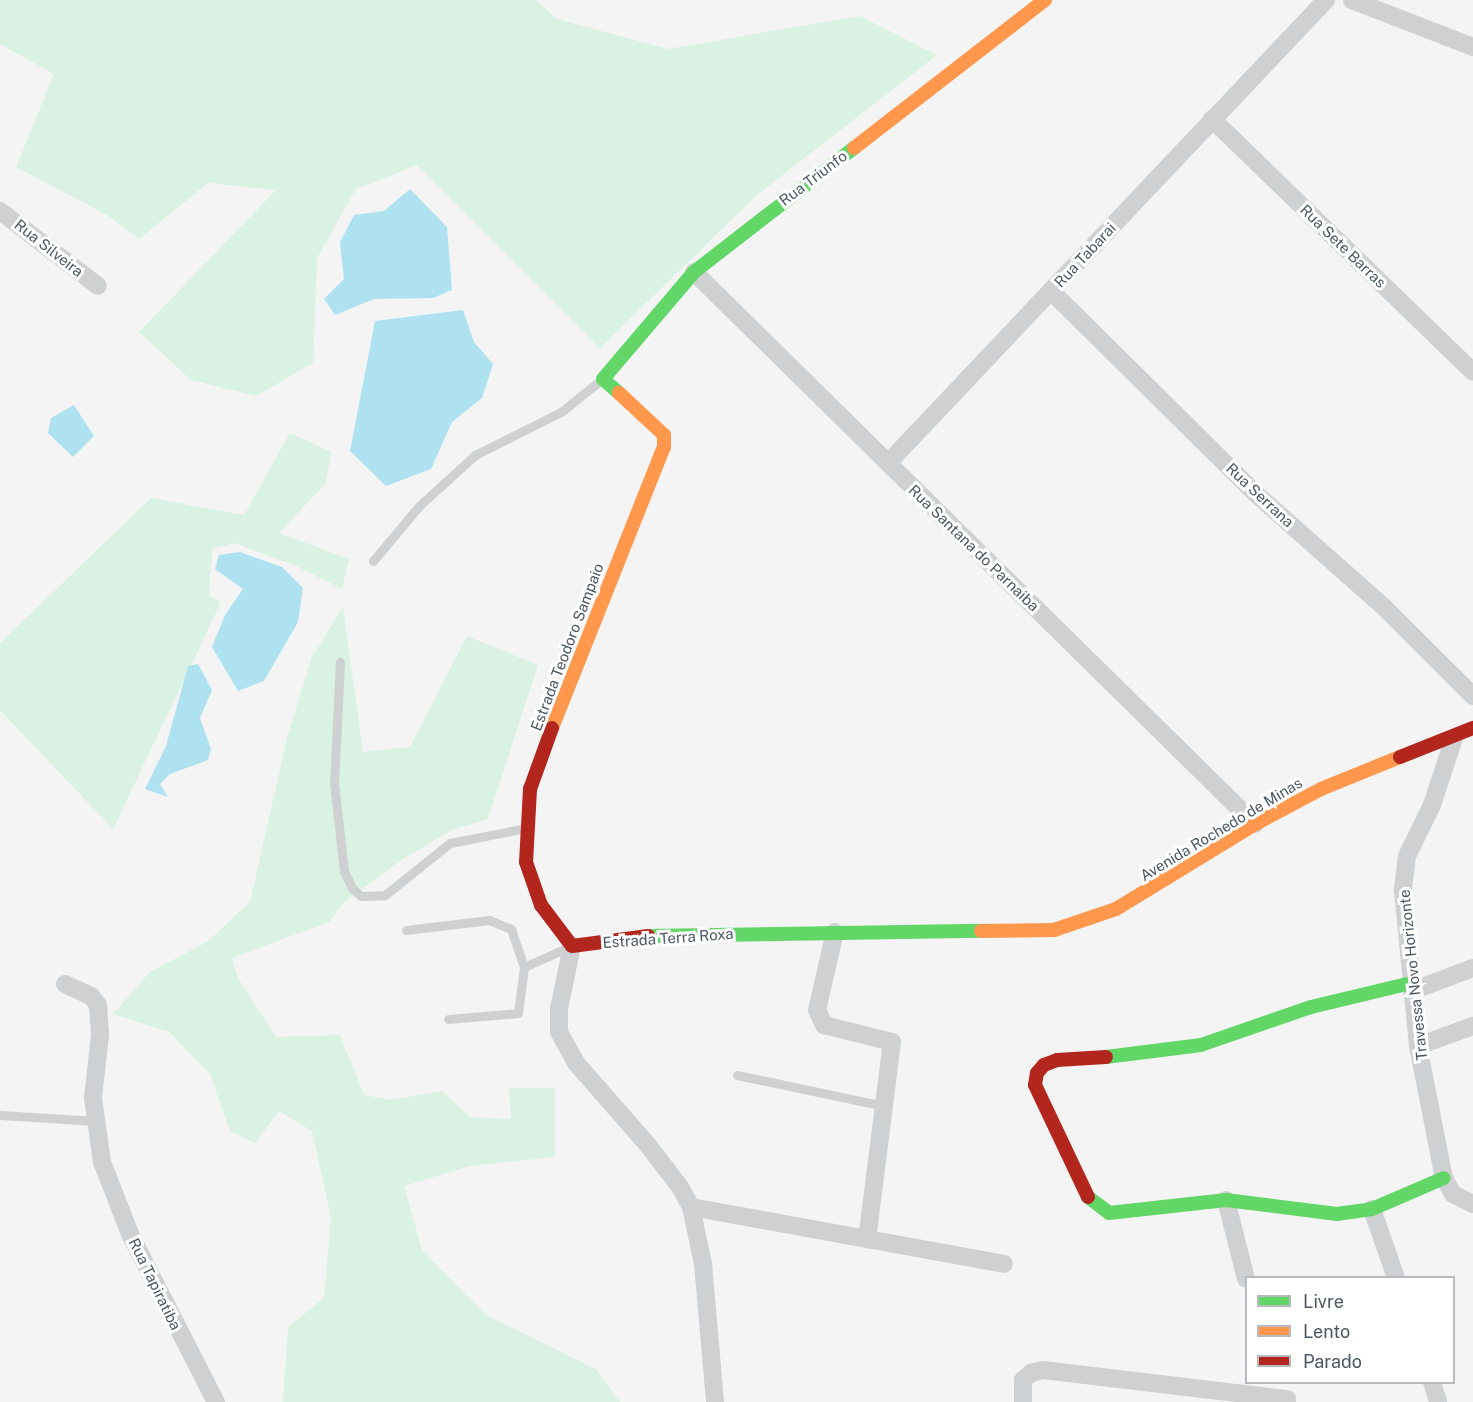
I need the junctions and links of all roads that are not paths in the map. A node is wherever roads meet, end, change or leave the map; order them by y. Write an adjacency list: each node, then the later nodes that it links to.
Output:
1 (1045, 0): 7 (street, Rua Triunfo)
2 (1326, 0): 5 (street, Rua Tabarai)
3 (1353, 0): 4 (street)
4 (1473, 47)
5 (1212, 120): 9 (street, Rua Tabarai); 10 (street, Rua Sete Barras)
6 (0, 211): 8 (street, Rua Silveira)
7 (694, 272): 11 (street, Rua Triunfo); 12 (street, Rua Santana do Parnaiba)
8 (98, 286)
9 (1051, 291): 12 (street, Rua Tabarai); 15 (street, Rua Serrana)
10 (1473, 372)
11 (603, 379): 13 (lane); 19 (street, Estrada Teodoro Sampaio)
12 (888, 463): 18 (street, Rua Santana do Parnaiba)
13 (373, 561)
14 (340, 662): 19 (lane)
15 (1473, 696)
16 (1473, 728): 17 (street, Avenida Rochedo de Minas)
17 (1454, 738): 18 (street, Avenida Rochedo de Minas); 27 (street, Travessa Novo Horizonte)
18 (1255, 824): 20 (street, Avenida Rochedo de Minas)
19 (525, 828): 23 (street, Estrada Teodoro Sampaio)
20 (1088, 921): 22 (street, Estrada Terra Roxa)
21 (406, 930): 24 (lane)
22 (835, 932): 23 (street, Estrada Terra Roxa); 32 (street)
23 (572, 946): 24 (lane); 38 (street)
24 (524, 967): 28 (lane)
25 (1473, 968): 27 (street)
26 (65, 984): 34 (street, Rua Tapiratiba)
27 (1412, 987): 30 (street, Travessa Novo Horizonte); 36 (street)
28 (448, 1019)
29 (1473, 1026): 30 (street)
30 (1418, 1046): 35 (street, Travessa Novo Horizonte)
31 (737, 1075): 32 (lane)
32 (884, 1106): 40 (street)
33 (0, 1116): 34 (lane)
34 (97, 1121): 46 (street, Rua Tapiratiba)
35 (1444, 1178): 37 (street); 39 (street)
36 (1226, 1200): 39 (street); 42 (street)
37 (1473, 1204)
38 (691, 1207): 40 (street); 47 (street)
39 (1372, 1209): 43 (street)
40 (867, 1239): 41 (street)
41 (1004, 1264)
42 (1245, 1276)
43 (1395, 1276)
44 (1432, 1384): 49 (street)
45 (1286, 1394): 48 (street)
46 (216, 1402)
47 (715, 1402)
48 (1023, 1402)
49 (1438, 1402)

